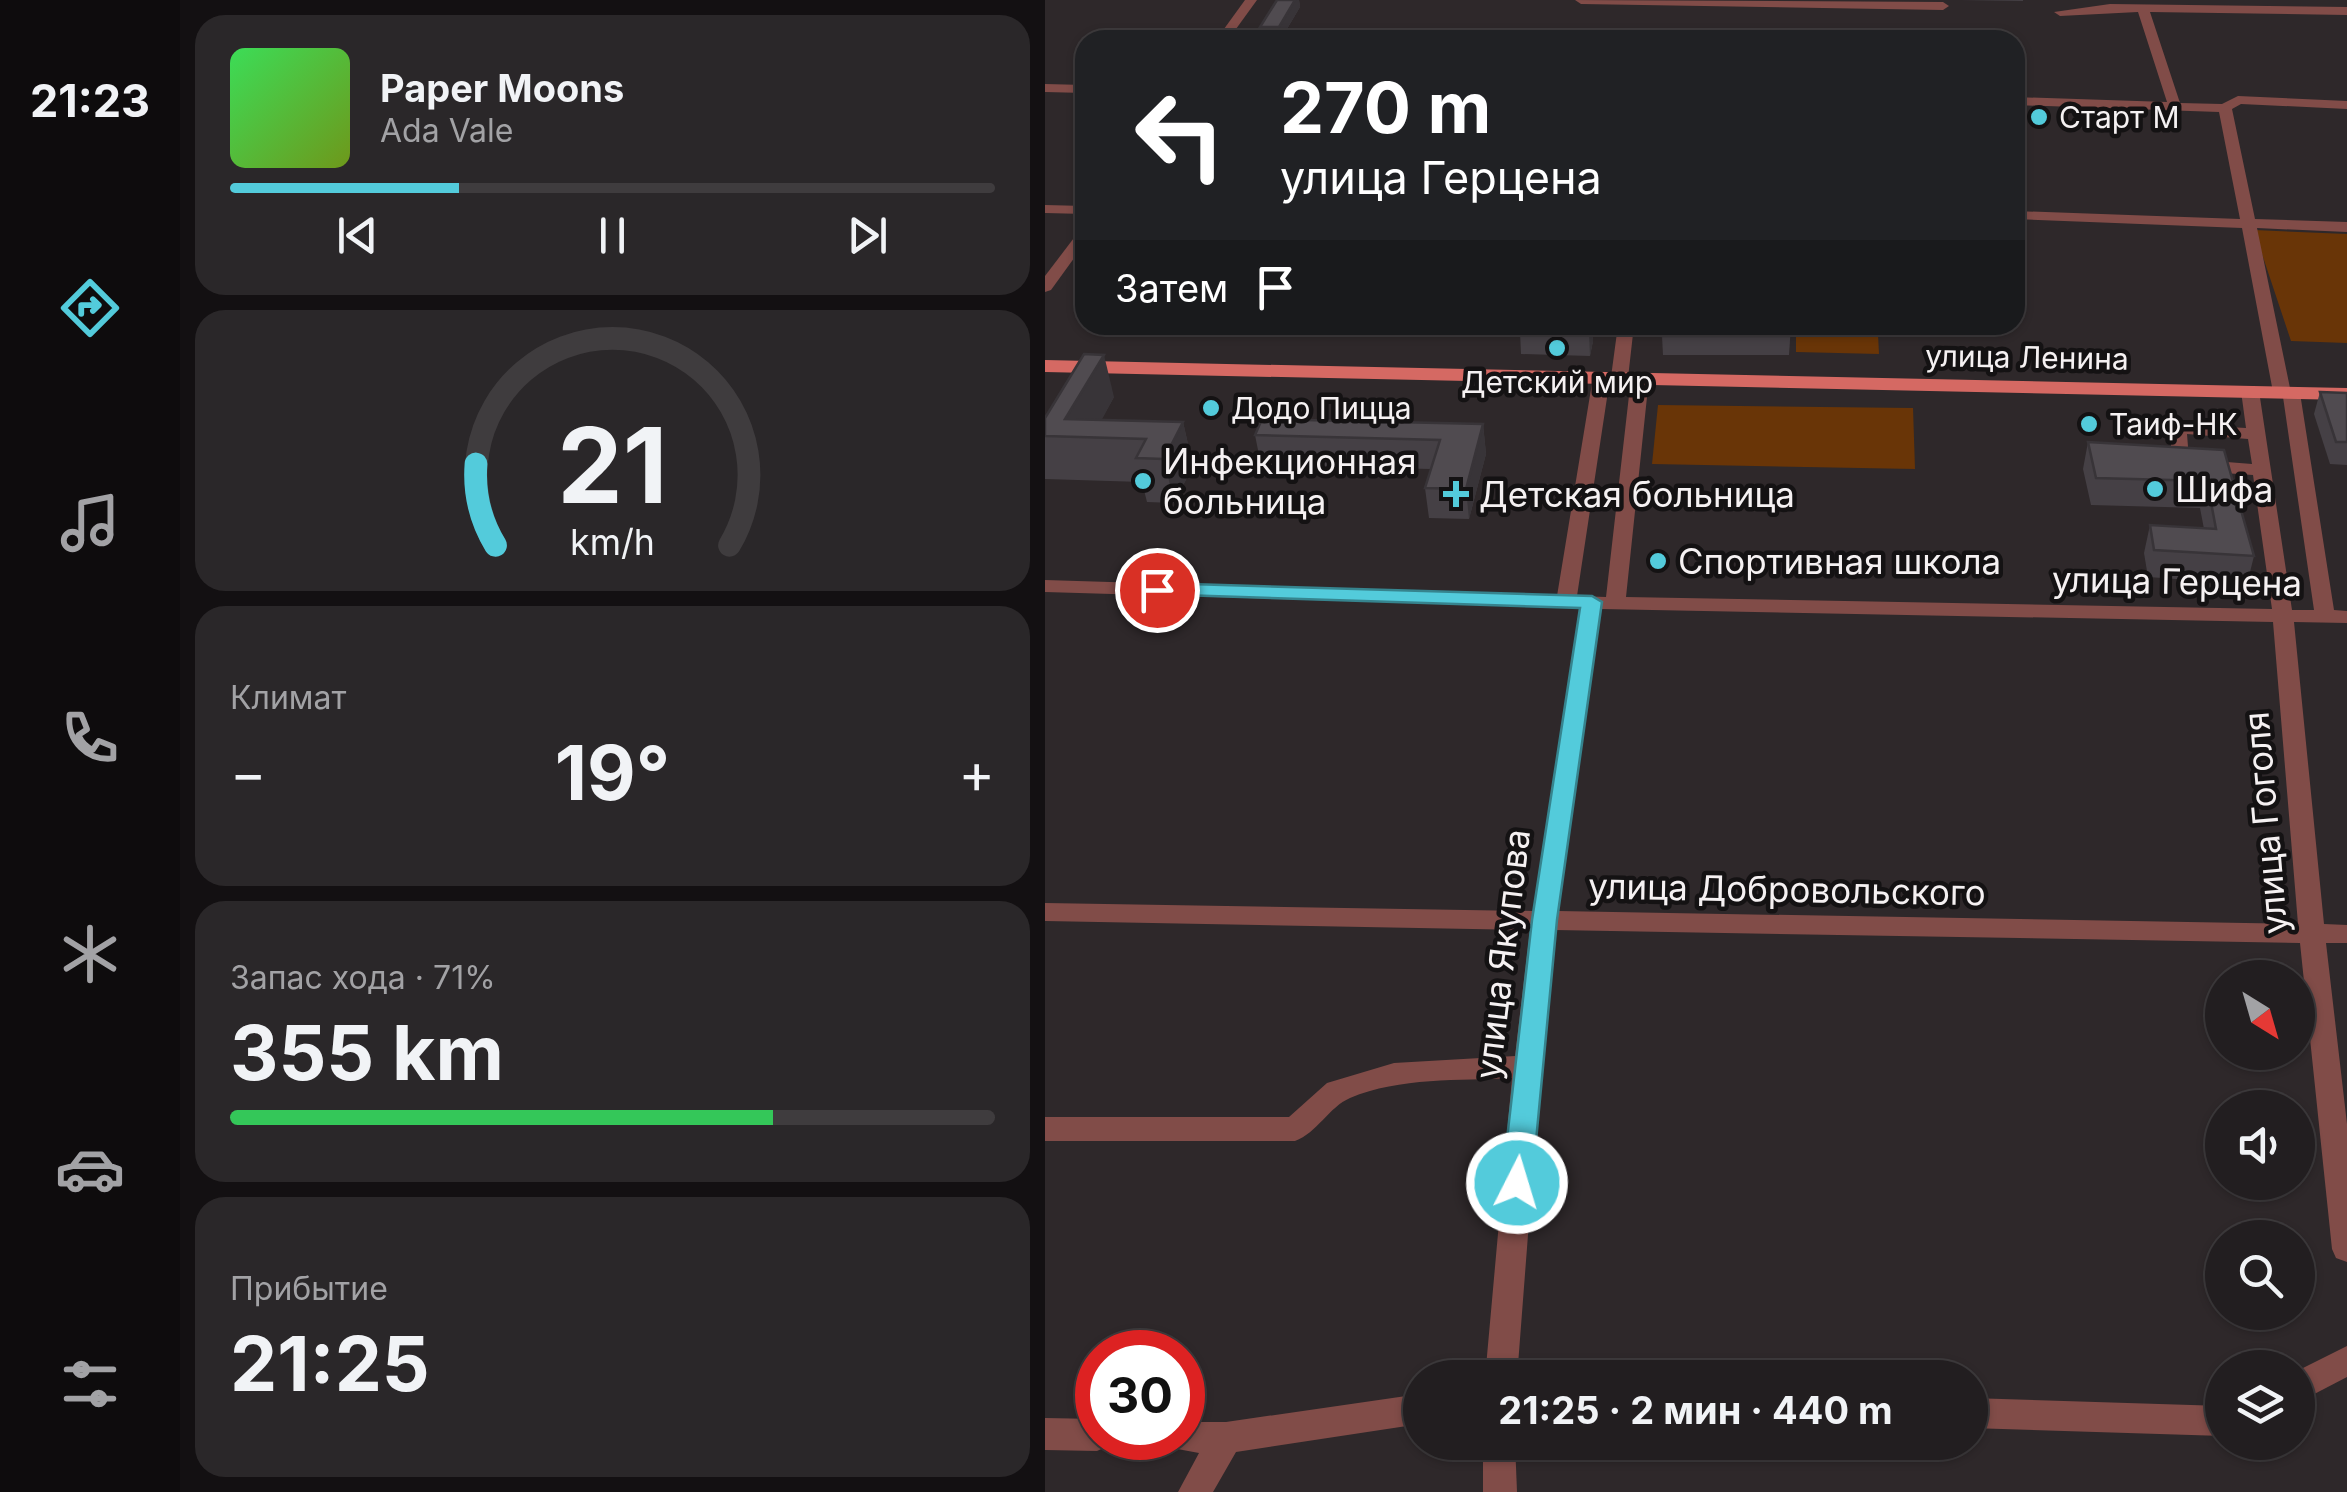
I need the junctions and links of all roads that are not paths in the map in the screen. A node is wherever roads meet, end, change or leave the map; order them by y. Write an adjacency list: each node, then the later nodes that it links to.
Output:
1 (1251, 0): 11 (street)
2 (1581, 0): 4 (street)
3 (2085, 0): 7 (street)
4 (1671, 1): 6 (street)
5 (2171, 4): 8 (street); 9 (street)
6 (1943, 6)
7 (2111, 8): 8 (street); 10 (street)
8 (2143, 9): 16 (street)
9 (2347, 11)
10 (2060, 12)
11 (1229, 30)
12 (1045, 88): 13 (street)
13 (1075, 88)
14 (2025, 102): 16 (street)
15 (2347, 105): 17 (street)
16 (2175, 107): 17 (street)
17 (2225, 108): 21 (street)
18 (1045, 209): 19 (street)
19 (1075, 210)
20 (2025, 216): 21 (street)
21 (2245, 224): 22 (street); 29 (street)
22 (2347, 227)
23 (1075, 246): 24 (street)
24 (1045, 287)
25 (1625, 335): 27 (street)
26 (1045, 366): 27 (main road, улица Ленина)
27 (1620, 378): 28 (main road, улица Ленина); 34 (street); 34 (street)
28 (2250, 392): 29 (main road, улица Ленина); 31 (street, улица Гоголя)
29 (2286, 392): 30 (main road, улица Ленина); 36 (street)
30 (2347, 394)
31 (2256, 434): 32 (street, улица Гоголя); 32 (street)
32 (2261, 470): 35 (street, улица Гоголя)
33 (1045, 586): 34 (street, улица Герцена)
34 (1591, 602): 35 (street, улица Герцена); 38 (street, улица Якупова)
35 (2283, 615): 36 (street, улица Герцена); 40 (street, улица Гоголя)
36 (2336, 617)
37 (1045, 912): 38 (street, улица Добровольского)
38 (1544, 920): 40 (street, улица Добровольского); 41 (street, улица Якупова)
39 (2347, 934): 40 (street, улица Добровольского)
40 (2312, 935): 43 (street, улица Гоголя)
41 (1527, 1066): 42 (street); 44 (street, улица Якупова)
42 (1045, 1129)
43 (2347, 1249)
44 (1502, 1360)
45 (2347, 1362): 46 (street)
46 (2315, 1379)
47 (1403, 1412): 53 (street)
48 (1988, 1414): 49 (street)
49 (2205, 1420)
50 (1045, 1434): 51 (street)
51 (1075, 1435)
52 (1205, 1438): 53 (street)
53 (1226, 1438): 55 (street)
54 (1499, 1460): 56 (street)
55 (1195, 1492)
56 (1500, 1492)

